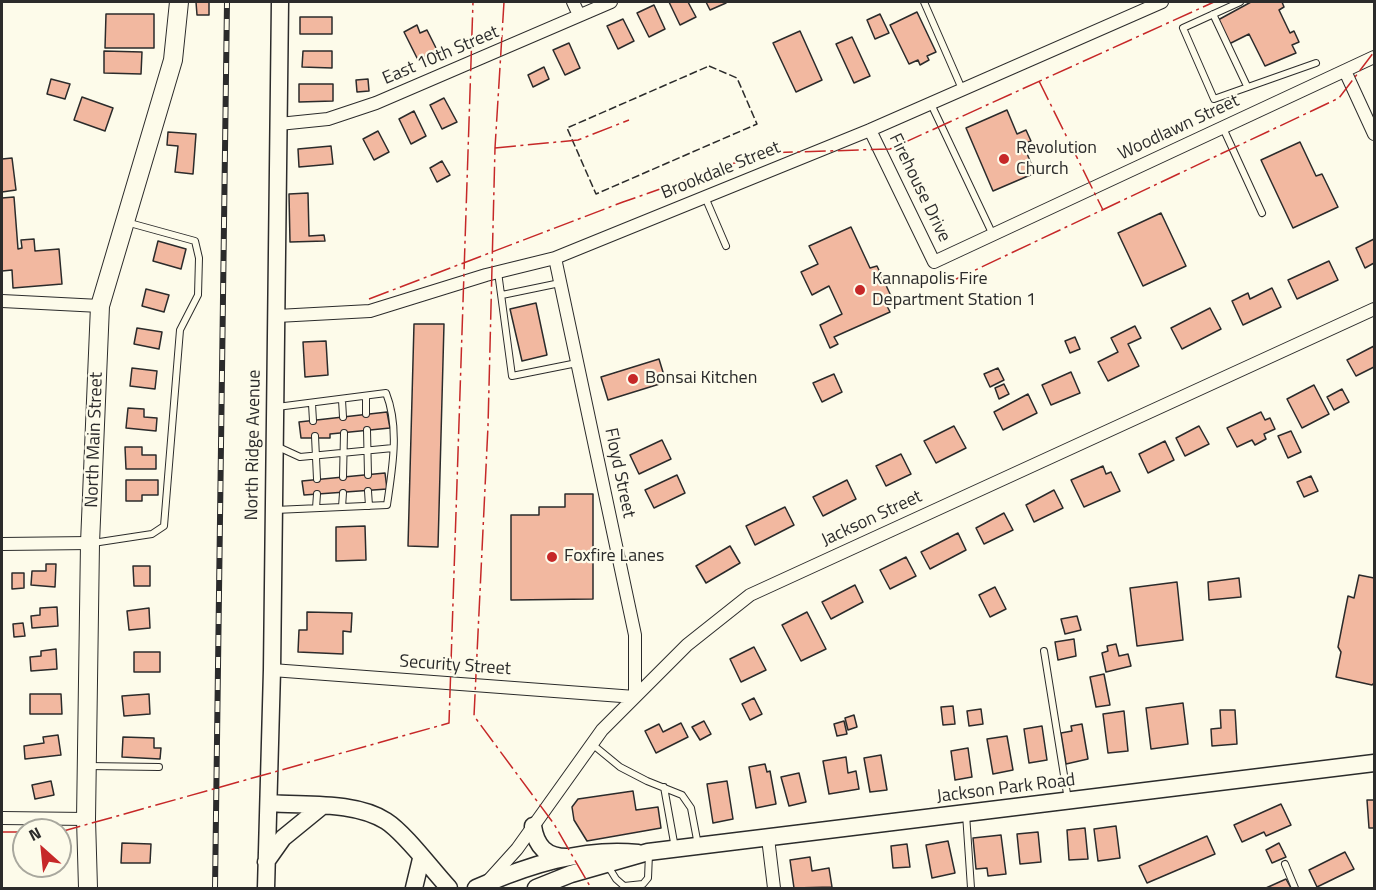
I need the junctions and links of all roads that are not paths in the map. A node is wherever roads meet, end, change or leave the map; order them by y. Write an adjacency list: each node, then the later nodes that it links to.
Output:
1 (179, 2): 22 (main road, North Main Street)
2 (280, 2): 16 (street, North Ridge Avenue)
3 (573, 2): 9 (street)
4 (611, 2): 9 (street, East 10th Street)
5 (924, 2): 14 (lane)
6 (1162, 2): 14 (street, Brookdale Street)
7 (1240, 2): 8 (lane)
8 (1213, 14): 13 (lane); 13 (lane)
9 (579, 15): 16 (street, East 10th Street)
10 (1374, 57): 12 (street, Woodlawn Street)
11 (1316, 63): 13 (lane)
12 (1345, 71): 17 (street, Woodlawn Street); 19 (street)
13 (1247, 86)
14 (963, 90): 15 (street, Brookdale Street)
15 (931, 104): 18 (street, Brookdale Street); 23 (lane)
16 (279, 124): 33 (street, North Ridge Avenue)
17 (1223, 128): 21 (lane); 23 (street, Woodlawn Street)
18 (870, 130): 20 (street, Brookdale Street); 26 (street, Firehouse Drive)
19 (1374, 134)
20 (705, 197): 24 (lane); 25 (street, Brookdale Street)
21 (1262, 213)
22 (125, 222): 31 (main road, North Main Street); 60 (lane)
23 (993, 235): 26 (street, Woodlawn Street)
24 (726, 246)
25 (555, 258): 27 (street, Brookdale Street); 28 (street, Floyd Street)
26 (934, 262)
27 (498, 272): 29 (lane); 33 (street, Brookdale Street)
28 (561, 283): 29 (lane); 34 (street, Floyd Street)
29 (502, 295): 34 (lane)
30 (2, 301): 31 (street)
31 (100, 306): 60 (main road, North Main Street)
32 (1374, 309): 64 (street, Jackson Street)
33 (277, 316): 38 (street, North Ridge Avenue)
34 (578, 363): 64 (street, Floyd Street)
35 (366, 396): 36 (lane); 39 (lane); 46 (lane)
36 (342, 399): 37 (lane); 40 (lane)
37 (312, 404): 38 (lane); 41 (lane)
38 (274, 408): 45 (street, North Ridge Avenue)
39 (366, 414)
40 (343, 417)
41 (313, 421)
42 (367, 430): 47 (lane)
43 (344, 433): 48 (lane)
44 (315, 436): 49 (lane)
45 (273, 445): 49 (lane); 59 (street, North Ridge Avenue)
46 (393, 448): 47 (lane); 56 (lane)
47 (368, 451): 48 (lane); 50 (lane)
48 (344, 453): 49 (lane); 51 (lane)
49 (316, 456): 52 (lane)
50 (368, 475)
51 (344, 477)
52 (317, 479)
53 (368, 491): 56 (lane)
54 (343, 492): 57 (lane)
55 (317, 494): 58 (lane)
56 (369, 506): 57 (lane)
57 (342, 507): 58 (lane)
58 (316, 508): 59 (lane)
59 (272, 510): 63 (street, North Ridge Avenue)
60 (90, 543): 61 (street); 67 (main road, North Main Street)
61 (2, 544)
62 (1044, 651): 70 (lane)
63 (272, 670): 64 (street, Security Street); 71 (street, North Ridge Avenue)
64 (635, 697): 65 (street, Jackson Street)
65 (592, 744): 69 (lane); 76 (street, Jackson Street)
66 (1374, 763): 70 (street, Jackson Park Road)
67 (87, 766): 68 (lane); 75 (main road, North Main Street)
68 (159, 767)
69 (664, 787): 78 (lane); 79 (lane)
70 (1068, 801): 73 (street, Jackson Park Road)
71 (269, 803): 72 (street); 83 (street, North Ridge Avenue)
72 (321, 807): 82 (street); 83 (street)
73 (966, 813): 77 (street, Jackson Park Road); 93 (lane)
74 (2, 818): 75 (street)
75 (86, 819): 86 (main road, North Main Street)
76 (533, 826): 81 (street); 90 (street, Jackson Street)
77 (768, 837): 78 (street, Jackson Park Road); 92 (street)
78 (699, 846): 79 (street, Jackson Park Road)
79 (675, 849): 80 (street, Jackson Park Road)
80 (645, 853): 81 (street, Jackson Park Road); 85 (street, Jackson Park Road); 85 (lane)
81 (571, 857): 90 (street, Jackson Park Road)
82 (421, 859): 88 (street); 89 (street)
83 (266, 863): 87 (street, North Ridge Avenue)
84 (1285, 864): 94 (lane)
85 (608, 865): 91 (street, Jackson Park Road)
86 (88, 888)
87 (266, 888)
88 (414, 888)
89 (449, 888)
90 (477, 888)
91 (536, 888)
92 (774, 888)
93 (971, 888)
94 (1295, 888)

